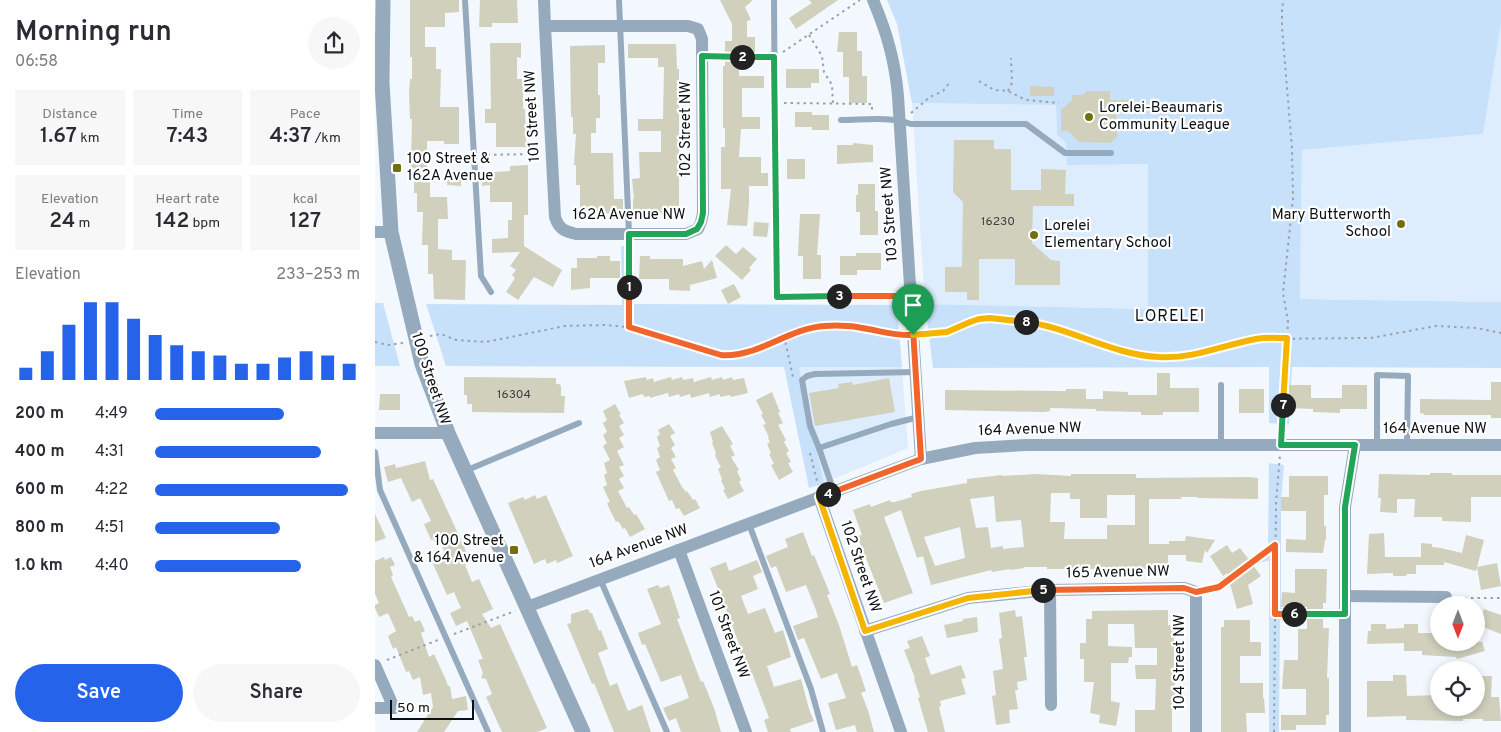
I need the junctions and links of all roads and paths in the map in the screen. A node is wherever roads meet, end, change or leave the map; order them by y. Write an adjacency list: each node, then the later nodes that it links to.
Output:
1 (383, 0): 16 (street, 100 Street NW)
2 (465, 0): 24 (lane)
3 (544, 0): 9 (street, 101 Street NW)
4 (619, 0): 10 (lane)
5 (774, 0): 13 (lane)
6 (860, 0): 11 (path)
7 (873, 0): 21 (street, 103 Street NW)
8 (1285, 0): 35 (path)
9 (545, 26): 10 (street); 22 (street, 101 Street NW)
10 (620, 26): 12 (street, 102 Street NW); 29 (lane)
11 (809, 35): 13 (path); 19 (path)
12 (702, 56): 13 (path); 26 (street, 102 Street NW)
13 (774, 57): 31 (lane)
14 (1011, 58): 17 (path)
15 (979, 81): 17 (path)
16 (379, 83): 28 (street, 100 Street NW)
17 (1008, 91): 18 (path)
18 (1059, 103)
19 (833, 104)
20 (841, 120): 21 (lane)
21 (901, 120): 23 (lane); 31 (street, 103 Street NW)
22 (552, 153): 24 (path); 25 (street, 101 Street NW)
23 (1111, 153)
24 (474, 155): 30 (lane)
25 (560, 228): 29 (street, 162A Avenue NW)
26 (697, 229): 29 (street, 162A Avenue NW)
27 (375, 232): 28 (street)
28 (391, 232): 36 (street, 100 Street NW)
29 (629, 234): 32 (path)
30 (491, 292)
31 (911, 296): 34 (street, 103 Street NW)
32 (629, 327): 34 (path); 36 (path)
33 (1501, 333): 35 (path)
34 (913, 335): 35 (path); 38 (street, 103 Street NW)
35 (1287, 338): 45 (path)
36 (416, 340): 37 (path); 43 (street, 100 Street NW)
37 (375, 342)
38 (916, 372): 40 (street, 103 Street NW); 50 (lane)
39 (1221, 385): 44 (lane)
40 (919, 417): 50 (lane); 52 (street, 103 Street NW)
41 (579, 423): 53 (lane)
42 (375, 433): 43 (street)
43 (448, 433): 53 (street, 100 Street NW)
44 (1221, 444): 45 (street, 164 Avenue NW); 52 (street, 164 Avenue NW)
45 (1281, 445): 46 (street, 164 Avenue NW); 57 (path)
46 (1355, 445): 47 (street, 164 Avenue NW); 62 (street)
47 (1377, 445): 48 (street, 164 Avenue NW); 48 (lane)
48 (1407, 445): 49 (street, 164 Avenue NW)
49 (1501, 445)
50 (819, 448): 54 (lane)
51 (375, 452): 73 (lane)
52 (921, 459): 54 (street, 164 Avenue NW)
53 (465, 471): 66 (street, 100 Street NW)
54 (834, 492): 55 (street, 164 Avenue NW)
55 (819, 497): 56 (street, 164 Avenue NW); 69 (street, 102 Street NW)
56 (749, 524): 58 (street, 164 Avenue NW); 77 (lane)
57 (1275, 545): 61 (path); 67 (path)
58 (679, 550): 59 (street, 164 Avenue NW); 76 (street, 101 Street NW)
59 (600, 579): 66 (street, 164 Avenue NW); 75 (lane)
60 (1050, 590): 61 (street, 165 Avenue NW); 69 (street, 165 Avenue NW); 71 (street)
61 (1196, 592): 79 (street, 104 Street NW)
62 (1345, 596): 63 (street); 68 (street)
63 (1430, 598)
64 (1485, 598): 65 (path)
65 (1501, 598)
66 (527, 607): 74 (street, 100 Street NW)
67 (1275, 614): 68 (path); 80 (path)
68 (1345, 614): 81 (street)
69 (865, 631): 78 (street, 102 Street NW)
70 (375, 665): 72 (street)
71 (1051, 705)
72 (375, 708)
73 (488, 732)
74 (583, 732)
75 (667, 732)
76 (746, 732)
77 (823, 732)
78 (901, 732)
79 (1196, 732)
80 (1274, 732)
81 (1345, 732)

